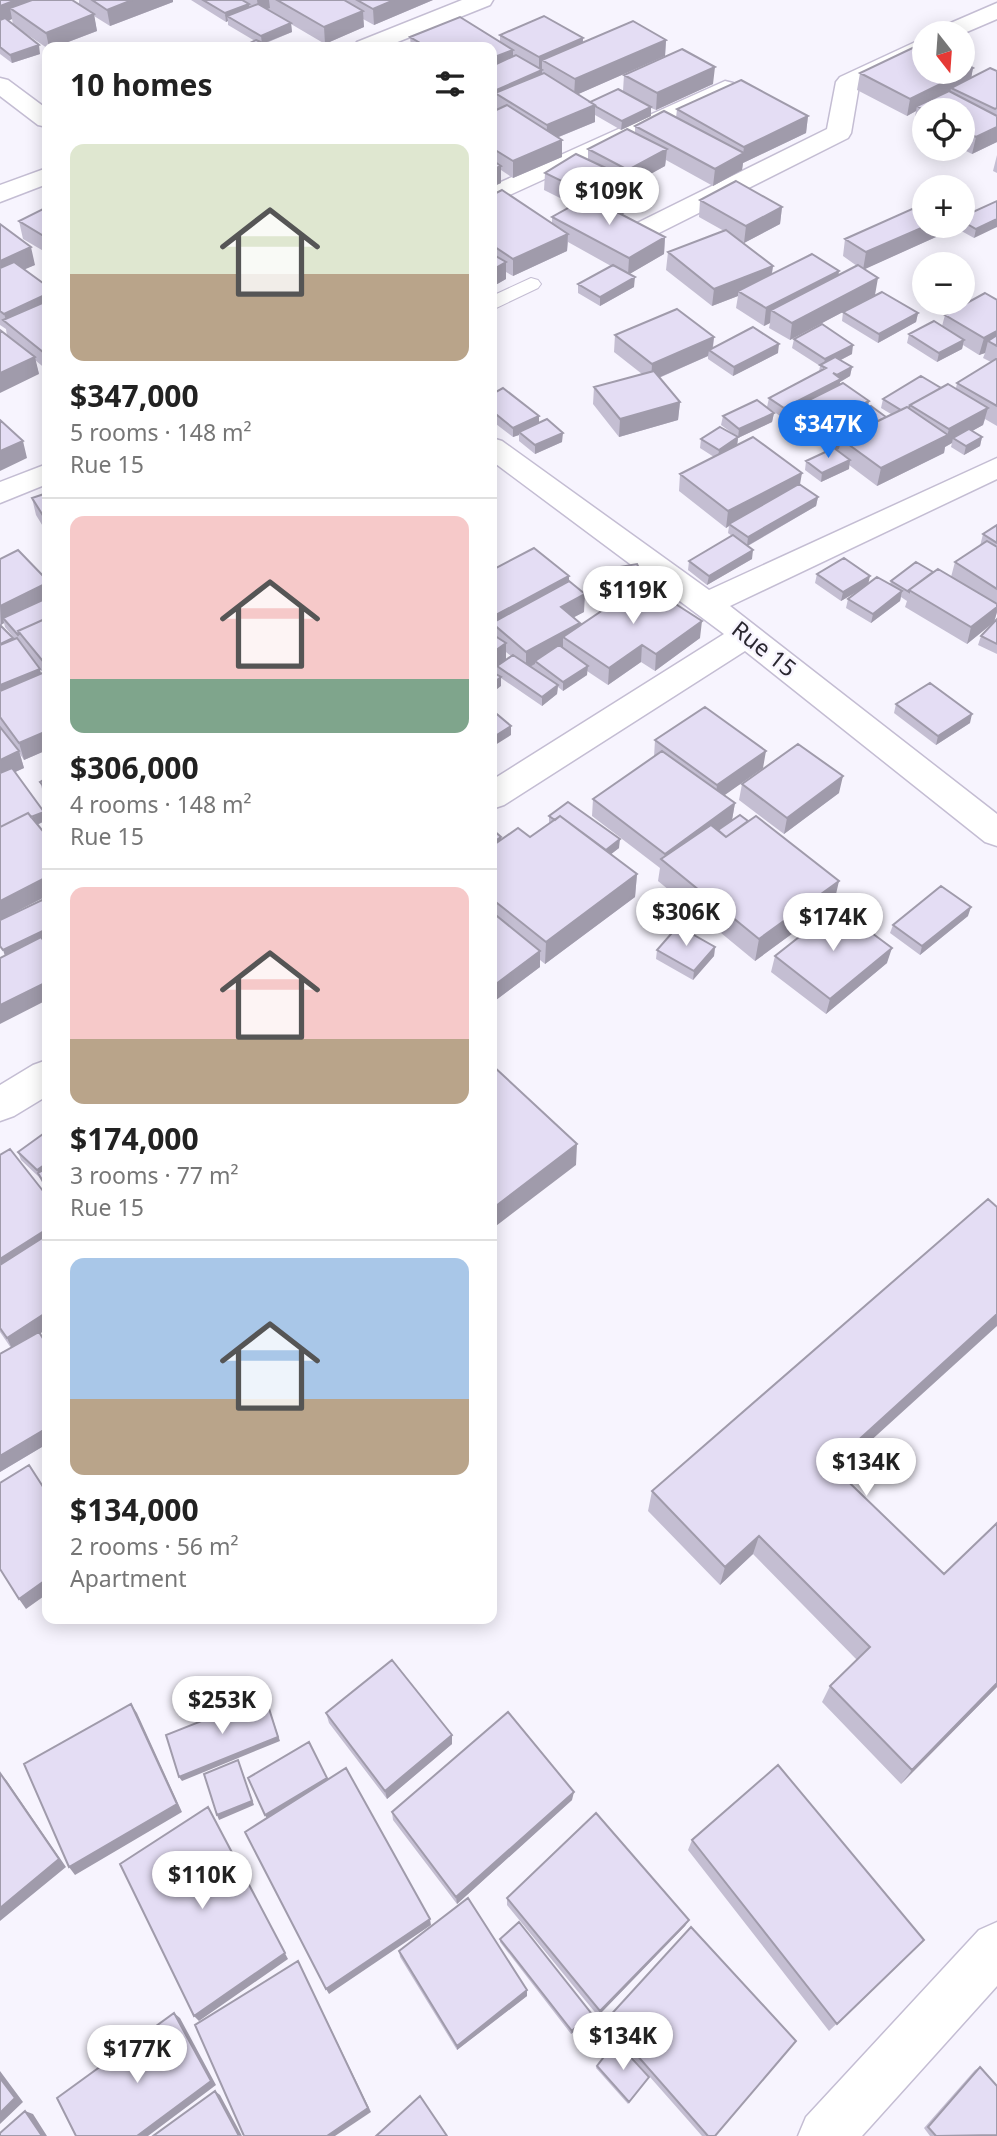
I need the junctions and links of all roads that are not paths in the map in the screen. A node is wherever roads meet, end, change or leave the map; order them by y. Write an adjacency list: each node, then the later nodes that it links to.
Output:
1 (482, 0): 4 (street)
2 (997, 10): 3 (street)
3 (973, 21)
4 (377, 42)
5 (912, 51): 12 (street)
6 (734, 84): 10 (street)
7 (0, 85): 8 (street)
8 (42, 116)
9 (42, 177): 11 (street)
10 (497, 193)
11 (0, 194)
12 (634, 235)
13 (531, 284): 14 (lane)
14 (497, 301)
15 (497, 451): 19 (street, Rue 15)
16 (997, 467): 19 (street)
17 (42, 475): 18 (street)
18 (0, 493)
19 (707, 604): 20 (street, Rue 15)
20 (746, 635): 21 (street); 22 (street, Rue 15)
21 (497, 793)
22 (997, 833)
23 (42, 1078): 24 (street)
24 (5, 1093)
25 (997, 1948): 26 (street)
26 (825, 2136)

